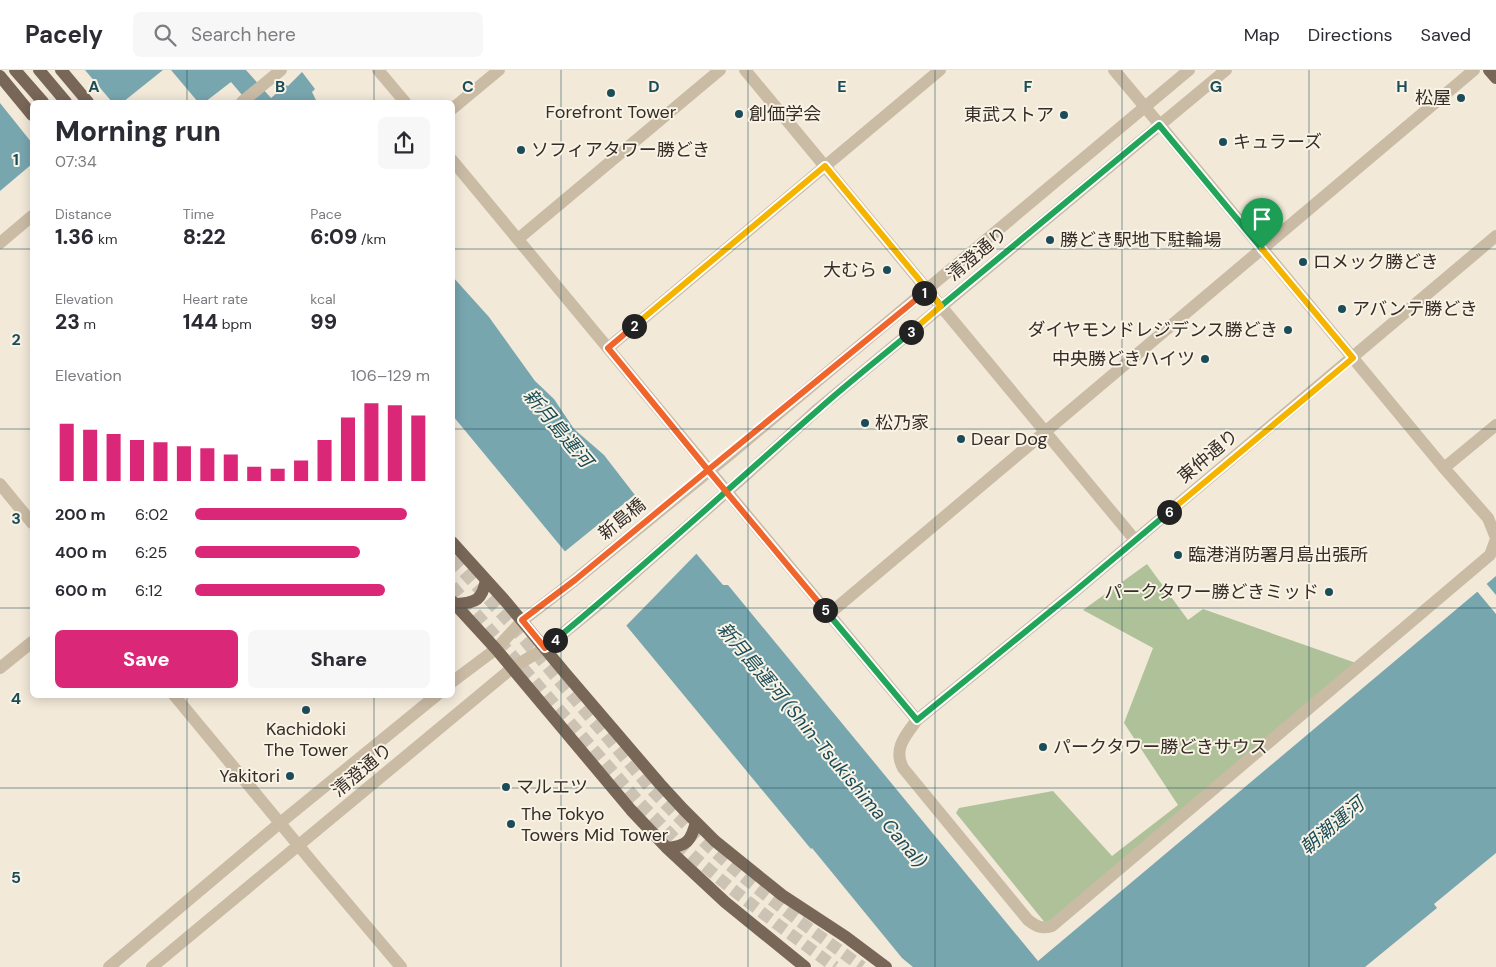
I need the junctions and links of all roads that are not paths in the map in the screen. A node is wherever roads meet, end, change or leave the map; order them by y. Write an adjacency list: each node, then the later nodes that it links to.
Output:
1 (15, 70): 17 (main road)
2 (39, 70): 18 (main road)
3 (62, 70): 19 (main road)
4 (281, 70): 20 (street)
5 (378, 70): 21 (street)
6 (499, 70): 22 (street)
7 (720, 70): 30 (street)
8 (745, 70): 27 (street)
9 (940, 70): 27 (street)
10 (1114, 70): 23 (street)
11 (1189, 70): 23 (street, 清澄通り)
12 (1226, 70): 25 (street, 清澄通り)
13 (1474, 70): 32 (street)
14 (1489, 70): 16 (main road)
15 (0, 76): 24 (main road)
16 (1496, 78)
17 (41, 100)
18 (64, 100)
19 (86, 100)
20 (245, 100)
21 (403, 100)
22 (455, 107)
23 (1145, 108): 25 (street); 33 (street, 清澄通り)
24 (30, 113)
25 (1159, 125): 32 (street); 34 (street, 清澄通り)
26 (455, 164): 30 (street)
27 (825, 166): 33 (street); 35 (street)
28 (30, 218): 31 (street)
29 (1496, 236): 36 (street, 東仲通り)
30 (518, 239): 35 (street)
31 (0, 243)
32 (1262, 249): 36 (street); 38 (street)
33 (928, 290): 34 (street); 40 (street, 清澄通り)
34 (941, 306): 38 (street); 43 (street, 清澄通り)
35 (608, 348): 40 (street)
36 (1353, 358): 39 (street); 46 (street, 東仲通り)
37 (1496, 425): 39 (street)
38 (1045, 432): 46 (street); 51 (street)
39 (1444, 468): 45 (street)
40 (708, 470): 42 (street, 清澄通り); 43 (street)
41 (0, 484): 44 (street)
42 (690, 485): 52 (street, 新島橋)
43 (726, 491): 51 (street); 54 (street, 清澄通り)
44 (30, 522)
45 (1496, 538): 61 (street, 東仲通り)
46 (1135, 540): 61 (street, 東仲通り)
47 (455, 545): 48 (main road)
48 (486, 580): 49 (main road); 52 (main road)
49 (455, 602)
50 (455, 603): 55 (main road)
51 (829, 614): 61 (street)
52 (522, 620): 54 (main road); 55 (street)
53 (30, 644): 56 (street)
54 (545, 648): 57 (street, 清澄通り); 62 (main road)
55 (496, 649): 57 (main road); 58 (street)
56 (0, 668)
57 (512, 668): 64 (street, 清澄通り); 65 (main road)
58 (455, 680)
59 (176, 698): 63 (street)
60 (433, 698): 63 (street, 清澄通り)
61 (917, 720)
62 (696, 822): 65 (main road); 70 (main road)
63 (280, 823): 64 (street); 66 (street, 清澄通り)
64 (299, 846): 67 (street, 清澄通り); 68 (street)
65 (667, 848): 69 (main road)
66 (109, 967)
67 (152, 967)
68 (401, 967)
69 (805, 967)
70 (886, 967)

